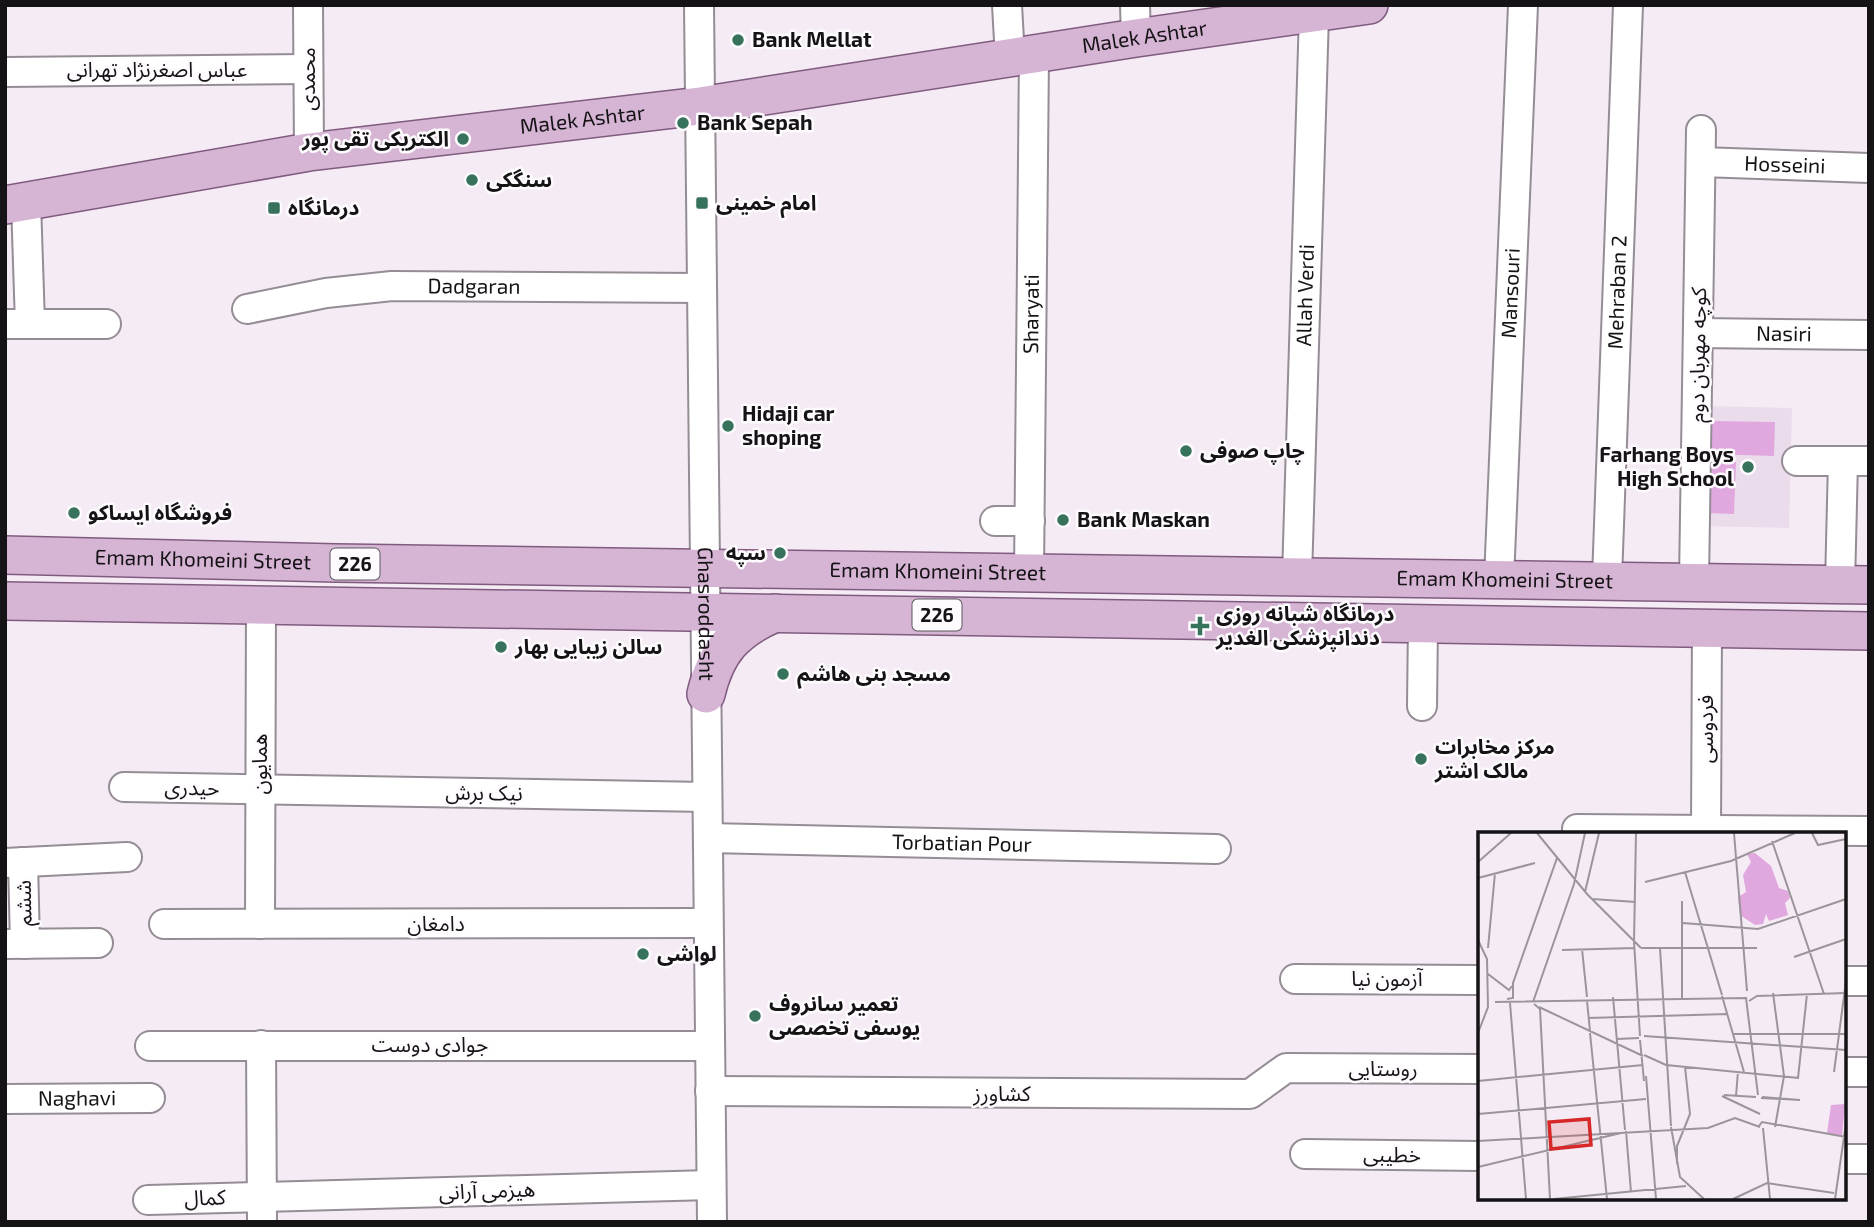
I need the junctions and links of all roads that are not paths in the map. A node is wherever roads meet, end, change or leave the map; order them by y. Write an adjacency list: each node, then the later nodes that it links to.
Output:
1 (308, 5): 10 (street, محمدی)
2 (699, 5): 12 (street, Ghasroddasht)
3 (1007, 5): 9 (street, Sharyati)
4 (1369, 5): 7 (main road, Malek Ashtar)
5 (1523, 5): 33 (street, Mansouri)
6 (1628, 5): 32 (street, Mehraban 2)
7 (1314, 14): 8 (main road, Malek Ashtar); 31 (street, Allah Verdi)
8 (1135, 22): 9 (main road, Malek Ashtar)
9 (1022, 57): 12 (main road, Malek Ashtar); 27 (street, Sharyati)
10 (308, 69): 11 (street, عباس اصغرنژاد تهرانی); 14 (street, محمدی)
11 (5, 72)
12 (700, 106): 14 (main road, Malek Ashtar); 18 (street, Ghasroddasht)
13 (1701, 130): 15 (street, کوچه مهربان دوم)
14 (309, 152): 17 (main road, Malek Ashtar)
15 (1700, 162): 16 (street, Hosseini); 22 (street, کوچه مهربان دوم)
16 (1869, 168)
17 (16, 203): 20 (street)
18 (702, 288): 19 (street, Dadgaran); 29 (street, Ghasroddasht)
19 (247, 309)
20 (18, 324): 21 (street)
21 (106, 324)
22 (1698, 333): 23 (street, Nasiri); 34 (street, کوچه مهربان دوم)
23 (1869, 335)
24 (1797, 461): 25 (street)
25 (1856, 461): 35 (street)
26 (995, 521): 27 (street)
27 (1030, 521): 30 (street, Sharyati)
28 (5, 555): 29 (main road, Emam Khomeini Street / 226)
29 (705, 568): 30 (main road, Emam Khomeini Street / 226); 38 (street, Ghasroddasht)
30 (1029, 573): 31 (main road, Emam Khomeini Street / 226)
31 (1297, 577): 33 (main road, Emam Khomeini Street / 226)
32 (1607, 579): 33 (main road, Emam Khomeini Street / 226); 34 (main road, Emam Khomeini Street / 226)
33 (1499, 580)
34 (1694, 581): 35 (main road, Emam Khomeini Street / 226)
35 (1854, 585)
36 (5, 601): 37 (main road, Emam Khomeini Street / 226)
37 (261, 604): 38 (main road, Emam Khomeini Street / 226); 46 (street, همایون)
38 (705, 612): 39 (main road, Emam Khomeini Street / 226); 43 (street, Ghasroddasht)
39 (775, 613): 40 (main road, Emam Khomeini Street / 226); 43 (main road)
40 (1423, 623): 41 (main road, Emam Khomeini Street / 226); 44 (street)
41 (1707, 628): 42 (main road, Emam Khomeini Street / 226); 49 (street, فردوسی)
42 (1869, 631)
43 (706, 694): 47 (street, Ghasroddasht)
44 (1422, 706)
45 (124, 788): 46 (street, حیدری)
46 (260, 789): 47 (street, نیک برش); 57 (street, همایون)
47 (707, 797): 51 (street, Ghasroddasht)
48 (1577, 828): 49 (street)
49 (1706, 830): 50 (street)
50 (1869, 831)
51 (708, 838): 52 (street, Torbatian Pour); 55 (street, Ghasroddasht)
52 (1216, 849)
53 (127, 857): 54 (street)
54 (14, 862): 59 (street, ششم)
55 (708, 923): 57 (street, دامغان); 66 (street, Ghasroddasht)
56 (164, 924): 57 (street, دامغان)
57 (260, 924)
58 (98, 943): 59 (street)
59 (15, 944)
60 (1295, 979): 61 (street, آزمون نیا)
61 (1478, 980)
62 (1846, 981): 63 (street)
63 (1869, 981)
64 (261, 1045): 65 (street, جوادی دوست); 66 (street, جوادی دوست); 80 (street)
65 (150, 1046)
66 (710, 1046): 71 (street, Ghasroddasht)
67 (1286, 1068): 68 (street, روستایی); 71 (street, کشاورز)
68 (1478, 1069)
69 (1846, 1072): 70 (street)
70 (1869, 1072)
71 (710, 1091): 78 (street, Ghasroddasht)
72 (150, 1098): 73 (street, Naghavi)
73 (5, 1099)
74 (1305, 1154): 75 (street, خطیبی)
75 (1478, 1156)
76 (1846, 1159): 77 (street)
77 (1869, 1159)
78 (711, 1185): 80 (street, هیزمی آرانی); 81 (street, Ghasroddasht)
79 (148, 1200): 80 (street, کمال)
80 (262, 1209)
81 (712, 1222)

